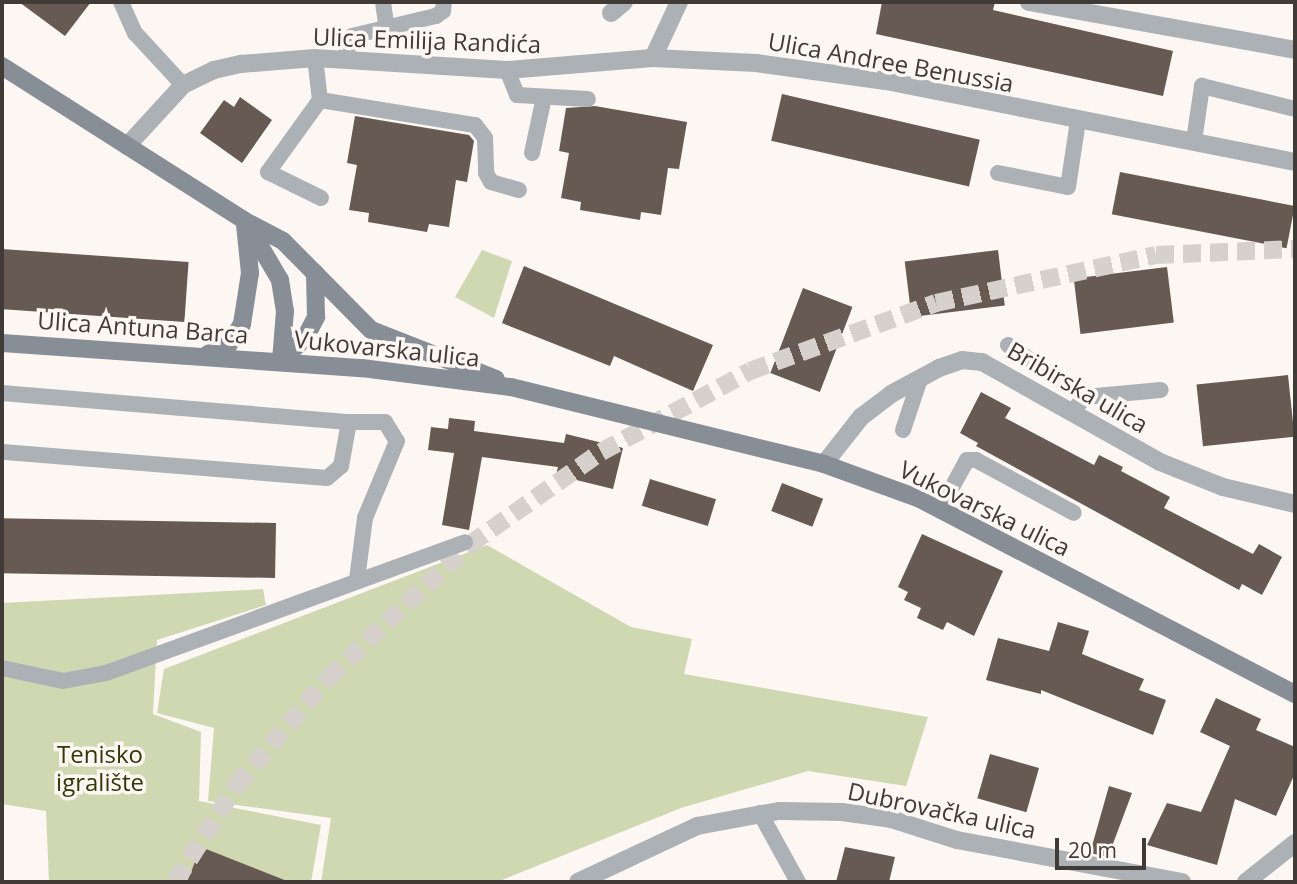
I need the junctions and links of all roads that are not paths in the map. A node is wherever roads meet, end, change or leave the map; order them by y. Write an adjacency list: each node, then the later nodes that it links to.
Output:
1 (121, 2): 13 (lane)
2 (383, 2): 6 (lane)
3 (444, 2): 6 (lane)
4 (679, 2): 9 (street)
5 (1029, 2): 7 (street)
6 (387, 31): 10 (lane)
7 (1295, 50)
8 (315, 58): 10 (street, Ulica Emilija Randića); 13 (street, Ulica Emilija Randića); 16 (lane)
9 (653, 58): 12 (street, Ulica Emilija Randića); 18 (street, Ulica Andree Benussia)
10 (344, 60): 12 (street, Ulica Emilija Randića)
11 (2, 66): 20 (main road, Vukovarska ulica)
12 (507, 70): 14 (lane)
13 (183, 85): 20 (street, Ulica Emilija Randića)
14 (544, 97): 15 (lane); 21 (lane)
15 (588, 99)
16 (320, 100): 24 (lane); 25 (lane)
17 (1295, 109): 19 (lane)
18 (1078, 121): 19 (street, Ulica Andree Benussia); 23 (lane)
19 (1194, 141): 22 (street, Ulica Andree Benussia)
20 (127, 146): 26 (main road, Vukovarska ulica)
21 (532, 153)
22 (1295, 162)
23 (998, 173)
24 (519, 190)
25 (321, 198)
26 (245, 221): 27 (main road, Vukovarska ulica); 30 (main road); 31 (main road, Vukovarska ulica)
27 (315, 273): 31 (main road); 33 (main road, Vukovarska ulica)
28 (2, 342): 30 (main road, Ulica Antuna Barca)
29 (1007, 345): 36 (lane)
30 (208, 354): 31 (main road, Ulica Antuna Barca)
31 (281, 361): 33 (main road, Vukovarska ulica)
32 (920, 379): 37 (street, Bribirska ulica); 39 (lane); 41 (street, Bribirska ulica)
33 (511, 387): 41 (main road, Vukovarska ulica)
34 (1161, 390): 36 (lane)
35 (2, 393): 38 (lane)
36 (1085, 397): 37 (lane)
37 (1071, 413): 42 (street, Bribirska ulica)
38 (348, 422): 40 (lane); 46 (lane)
39 (903, 430)
40 (2, 452)
41 (824, 464): 43 (main road, Vukovarska ulica)
42 (1295, 504)
43 (940, 509): 44 (lane); 48 (main road, Vukovarska ulica)
44 (1074, 513)
45 (465, 542): 46 (lane)
46 (357, 580): 47 (lane)
47 (2, 668)
48 (1295, 694)
49 (760, 813): 51 (street, Dubrovačka ulica); 52 (lane); 53 (street, Dubrovačka ulica)
50 (1295, 843): 54 (street)
51 (578, 882)
52 (799, 882)
53 (1182, 882)
54 (1247, 882)

